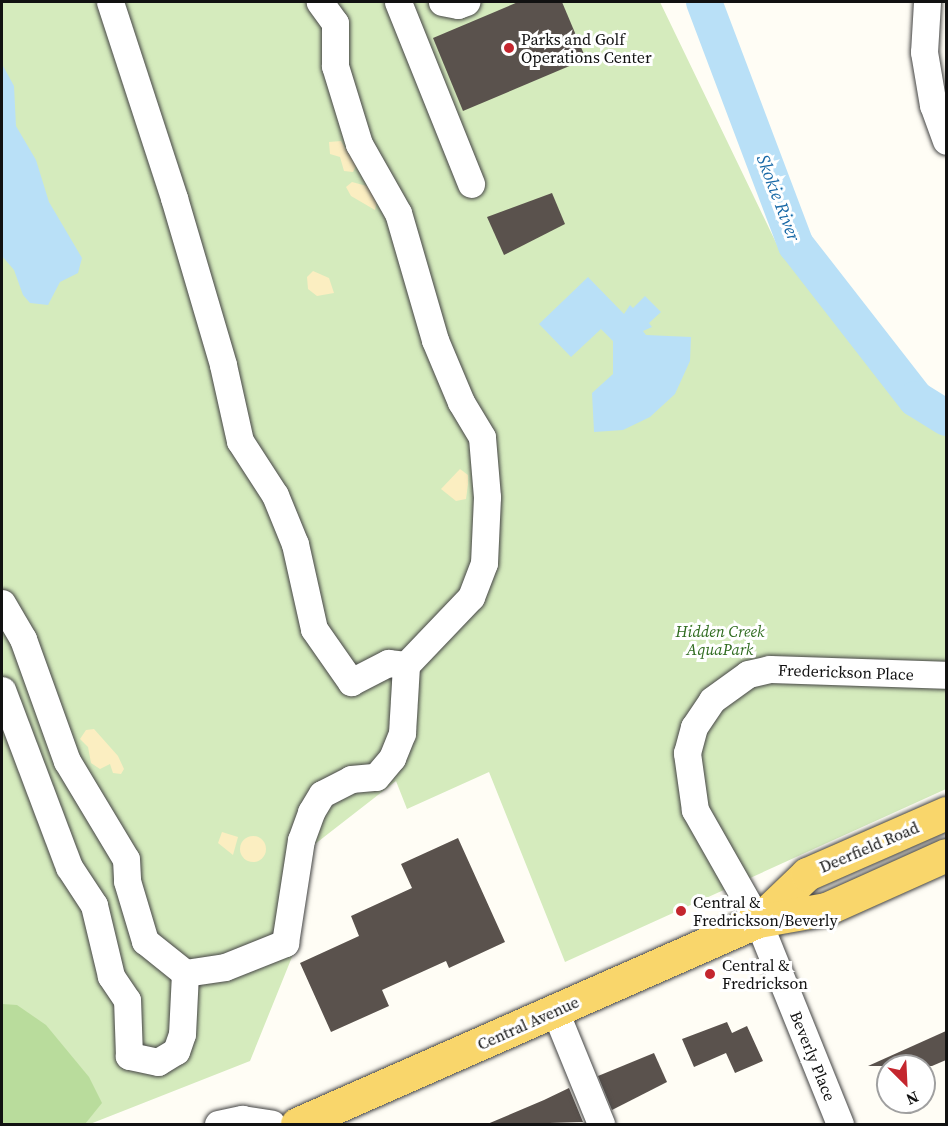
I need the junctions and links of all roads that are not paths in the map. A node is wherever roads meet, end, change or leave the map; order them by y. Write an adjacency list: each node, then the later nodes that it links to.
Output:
1 (110, 2): 10 (street)
2 (320, 2): 10 (street)
3 (398, 2): 8 (street)
4 (442, 2): 5 (street)
5 (466, 2)
6 (927, 2): 7 (street)
7 (946, 141)
8 (471, 184)
9 (2, 603): 16 (street)
10 (406, 665): 16 (street)
11 (946, 675): 15 (street, Frederickson Place)
12 (2, 690): 16 (street)
13 (946, 813): 15 (main road, Deerfield Road)
14 (946, 855): 15 (main road)
15 (758, 921): 17 (main road, Central Avenue); 22 (street, Beverly Place)
16 (185, 973)
17 (555, 1011): 20 (main road, Central Avenue); 21 (street)
18 (218, 1125): 19 (street)
19 (272, 1125)
20 (297, 1125)
21 (601, 1125)
22 (840, 1125)

